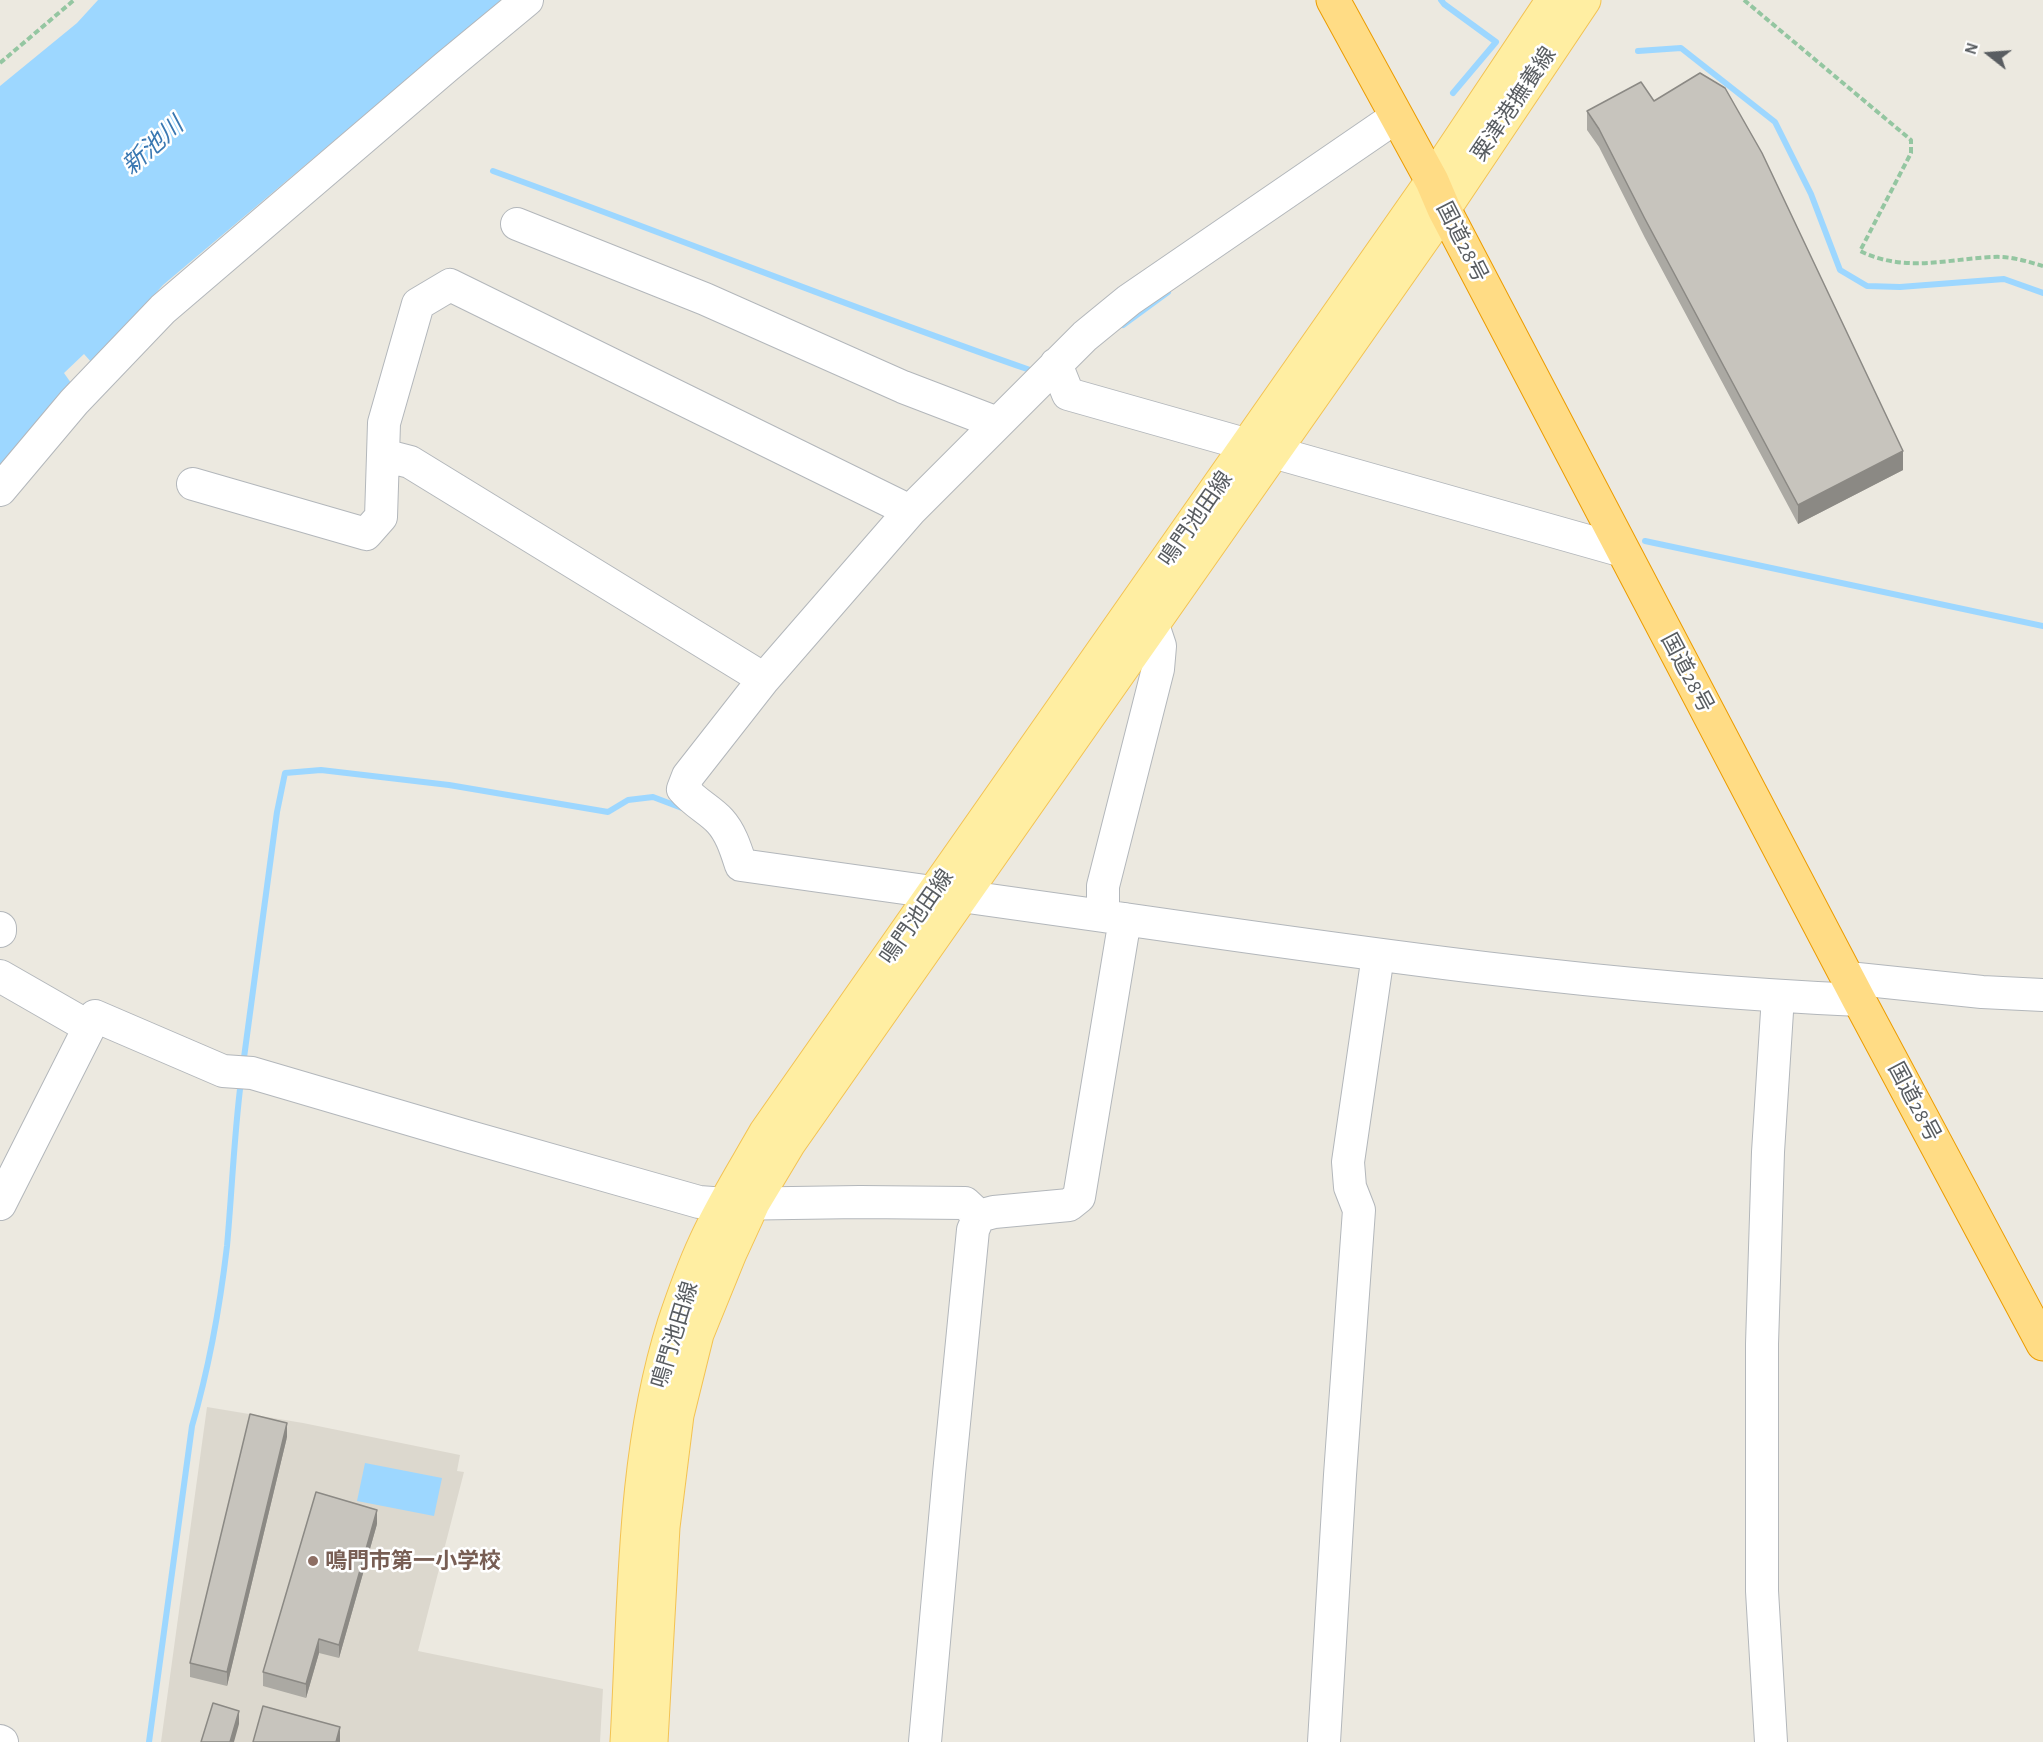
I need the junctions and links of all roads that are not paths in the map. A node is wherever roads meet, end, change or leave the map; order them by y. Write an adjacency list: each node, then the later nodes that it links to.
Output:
1 (527, 0): 13 (street)
2 (1333, 0): 5 (highway, 国道28号)
3 (1553, 0): 6 (main road, 粟津港撫養線)
4 (1584, 0): 6 (main road, 粟津港撫養線)
5 (1396, 117): 6 (highway, 国道28号); 8 (street)
6 (1438, 195): 10 (main road, 鳴門池田線); 15 (highway, 国道28号)
7 (517, 224): 9 (street)
8 (1056, 364): 9 (street); 10 (street)
9 (997, 423): 14 (street)
10 (1261, 448): 15 (street); 16 (main road, 鳴門池田線); 18 (main road, 鳴門池田線)
11 (383, 455): 12 (street); 14 (street); 17 (street)
12 (193, 484)
13 (0, 490)
14 (910, 511): 17 (street)
15 (1623, 551): 22 (highway, 国道28号)
16 (1153, 625): 18 (main road, 鳴門池田線); 19 (street)
17 (764, 679): 18 (street)
18 (949, 894): 19 (street); 26 (main road, 鳴門池田線)
19 (1108, 907): 20 (street); 28 (street)
20 (1378, 955): 24 (street); 33 (street)
21 (0, 976): 25 (street)
22 (1854, 989): 23 (street); 24 (street); 29 (highway, 国道28号)
23 (2043, 995)
24 (1770, 996): 34 (street)
25 (89, 1027): 26 (street); 27 (street)
26 (739, 1203): 28 (street); 30 (main road, 鳴門池田線); 31 (main road, 鳴門池田線)
27 (0, 1204)
28 (979, 1216): 32 (street)
29 (2043, 1344)
30 (627, 1742)
31 (651, 1742)
32 (926, 1742)
33 (1323, 1742)
34 (1771, 1742)

